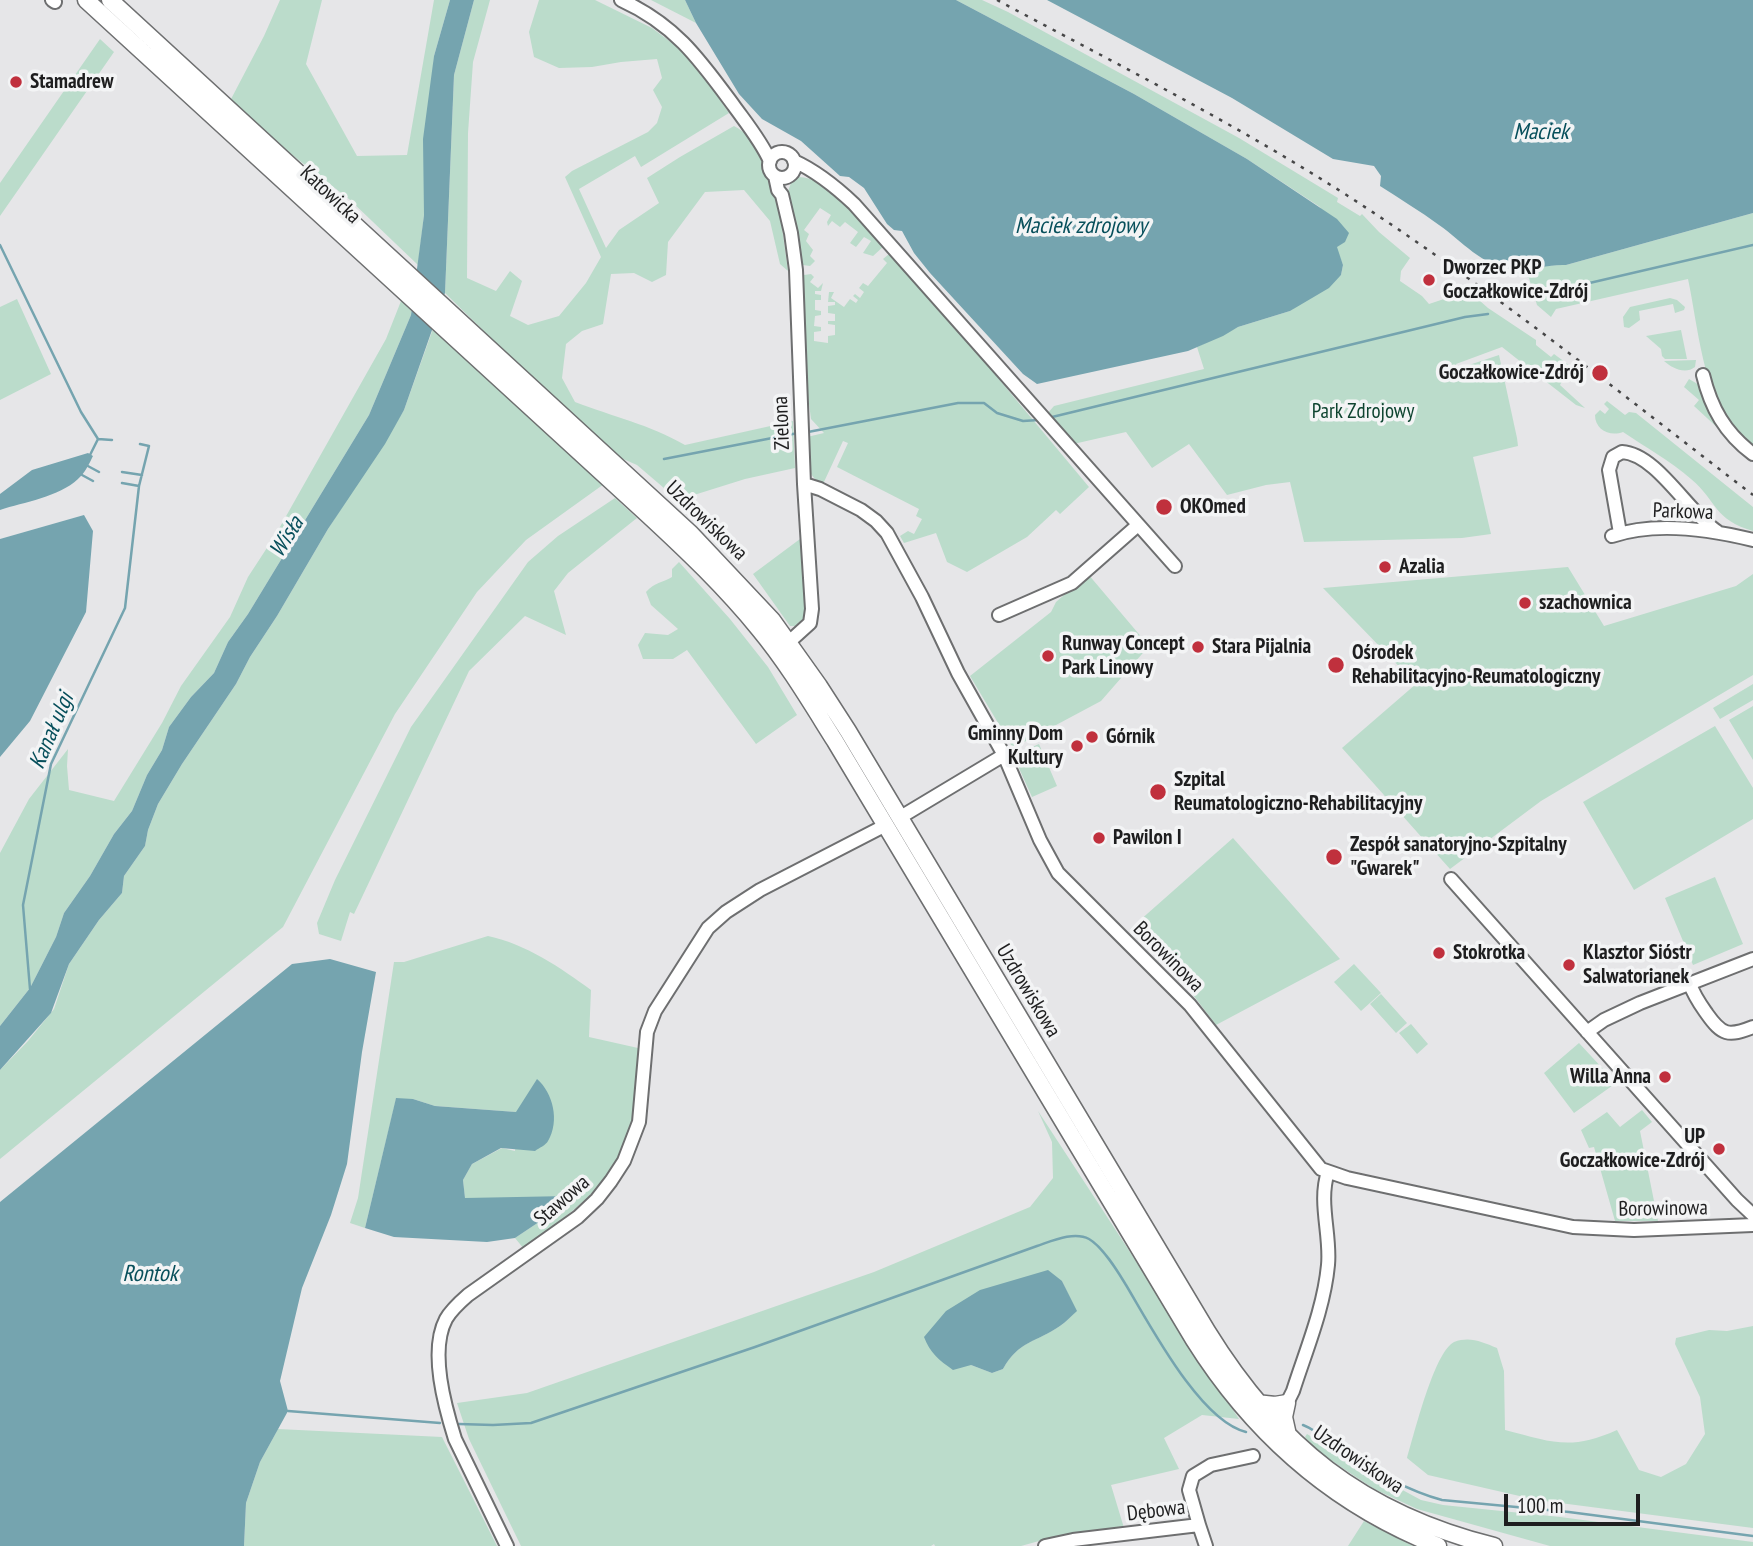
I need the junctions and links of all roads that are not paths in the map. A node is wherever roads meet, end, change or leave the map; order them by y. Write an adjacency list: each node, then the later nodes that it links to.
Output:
1 (86, 0): 8 (main road, Katowicka)
2 (110, 0): 8 (main road, Katowicka)
3 (621, 0): 4 (street)
4 (755, 132): 5 (street); 6 (street)
5 (782, 153): 6 (street); 7 (street)
6 (770, 161): 7 (street)
7 (787, 172): 12 (street, Zielona); 13 (street)
8 (361, 241): 10 (main road, Katowicka)
9 (1703, 374): 11 (street)
10 (551, 415): 18 (main road, Uzdrowiskowa); 20 (main road, Uzdrowiskowa)
11 (1753, 454)
12 (804, 484): 18 (street, Zielona); 19 (street, Borowinowa)
13 (1138, 525): 16 (street); 17 (street)
14 (1718, 532): 14 (street, Parkowa); 15 (street, Parkowa)
15 (1753, 540)
16 (1175, 566)
17 (999, 615)
18 (789, 642): 20 (main road, Uzdrowiskowa)
19 (1004, 755): 20 (street); 26 (street, Borowinowa)
20 (893, 822): 28 (main road, Uzdrowiskowa); 33 (street, Stawowa); 36 (main road, Uzdrowiskowa)
21 (1451, 878): 25 (street)
22 (1753, 959): 23 (street)
23 (1690, 985): 24 (street); 25 (street)
24 (1753, 1027)
25 (1587, 1032): 27 (street)
26 (1328, 1172): 27 (street, Borowinowa); 29 (street)
27 (1747, 1218)
28 (1256, 1403): 29 (main road); 30 (main road, Uzdrowiskowa)
29 (1287, 1403): 30 (main road)
30 (1289, 1437): 37 (main road, Uzdrowiskowa)
31 (1254, 1456): 32 (street, Dębowa)
32 (1199, 1525): 34 (street, Dębowa); 35 (street)
33 (507, 1546)
34 (1045, 1546)
35 (1206, 1546)
36 (1438, 1546)
37 (1494, 1546)

